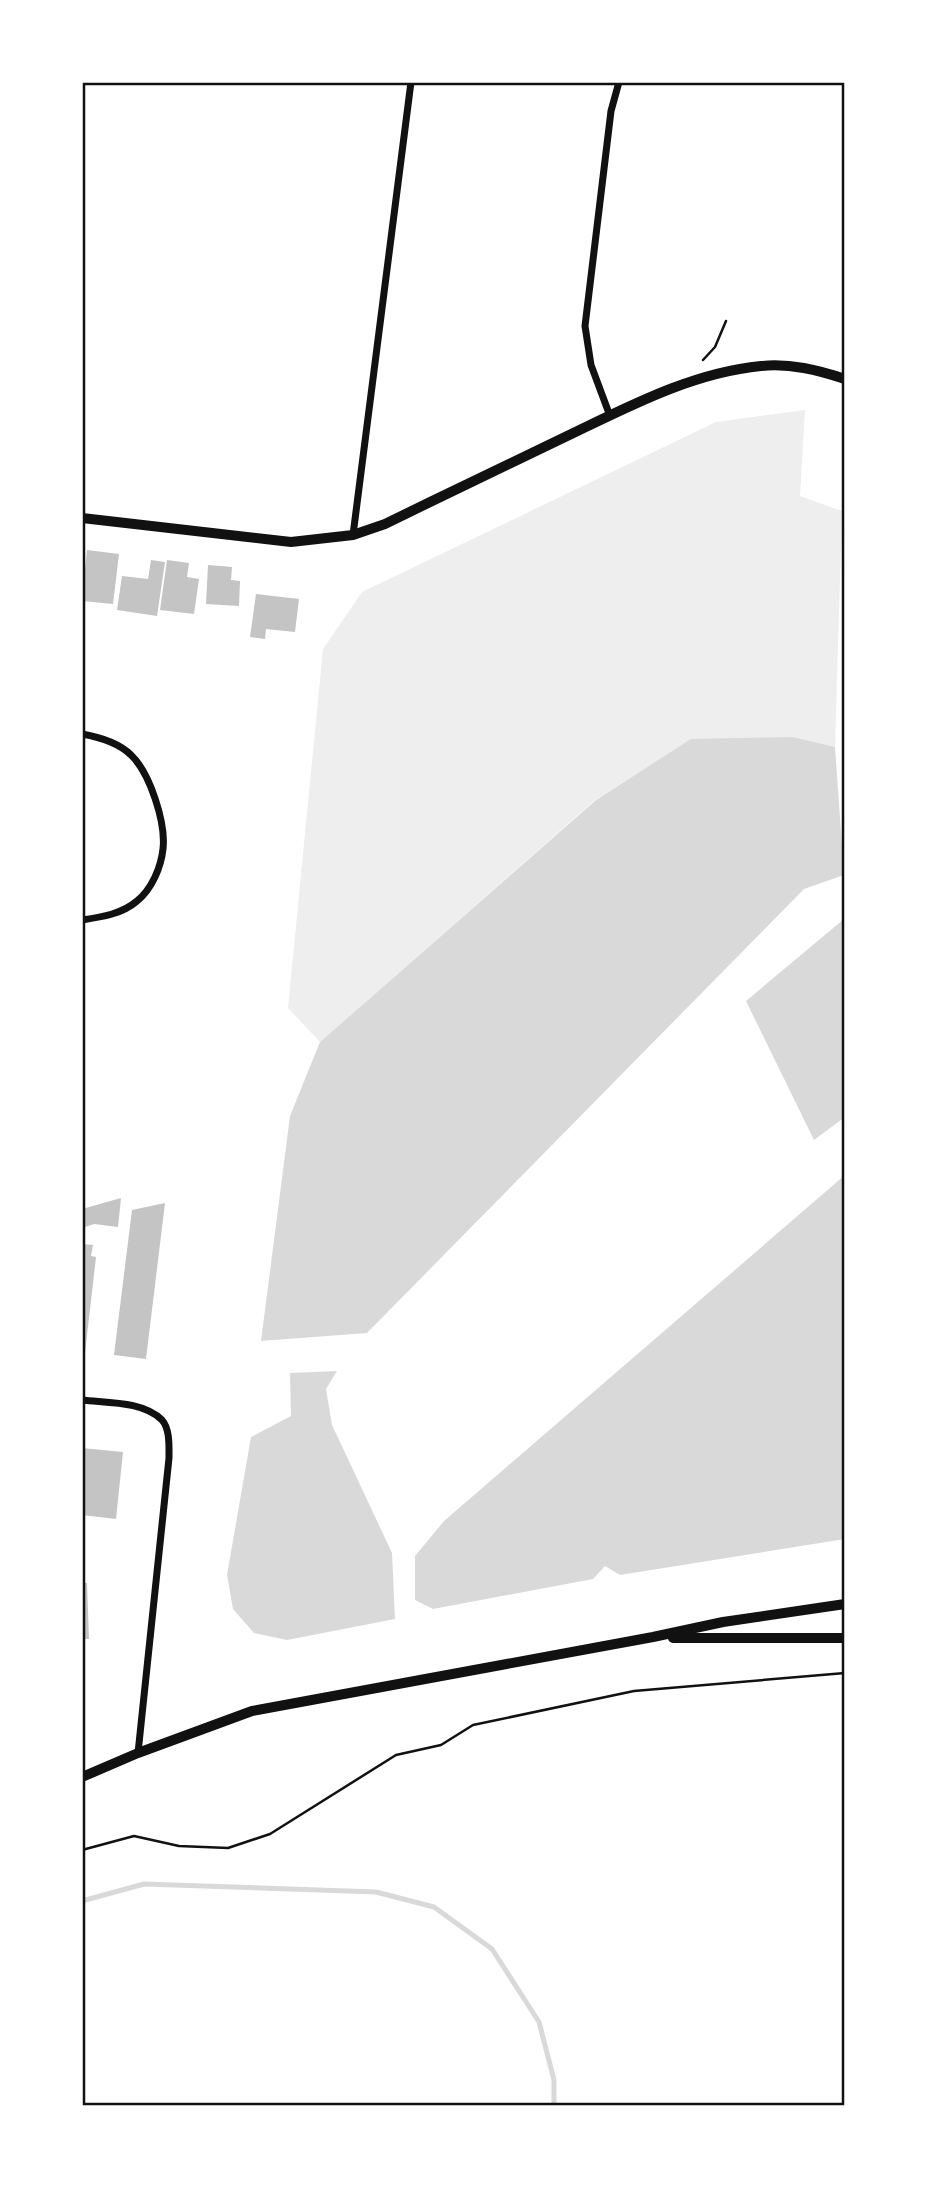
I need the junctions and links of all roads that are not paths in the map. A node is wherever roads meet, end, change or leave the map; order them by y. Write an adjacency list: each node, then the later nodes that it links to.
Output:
1 (411, 82): 6 (street)
2 (619, 82): 4 (street)
3 (845, 379): 4 (street)
4 (610, 415): 6 (street)
5 (82, 518): 6 (street)
6 (353, 535)
7 (82, 734): 8 (street)
8 (82, 919)
9 (82, 1400): 13 (street)
10 (845, 1604): 11 (main road)
11 (653, 1637): 12 (main road); 13 (main road)
12 (845, 1638)
13 (138, 1753): 14 (main road)
14 (82, 1777)

